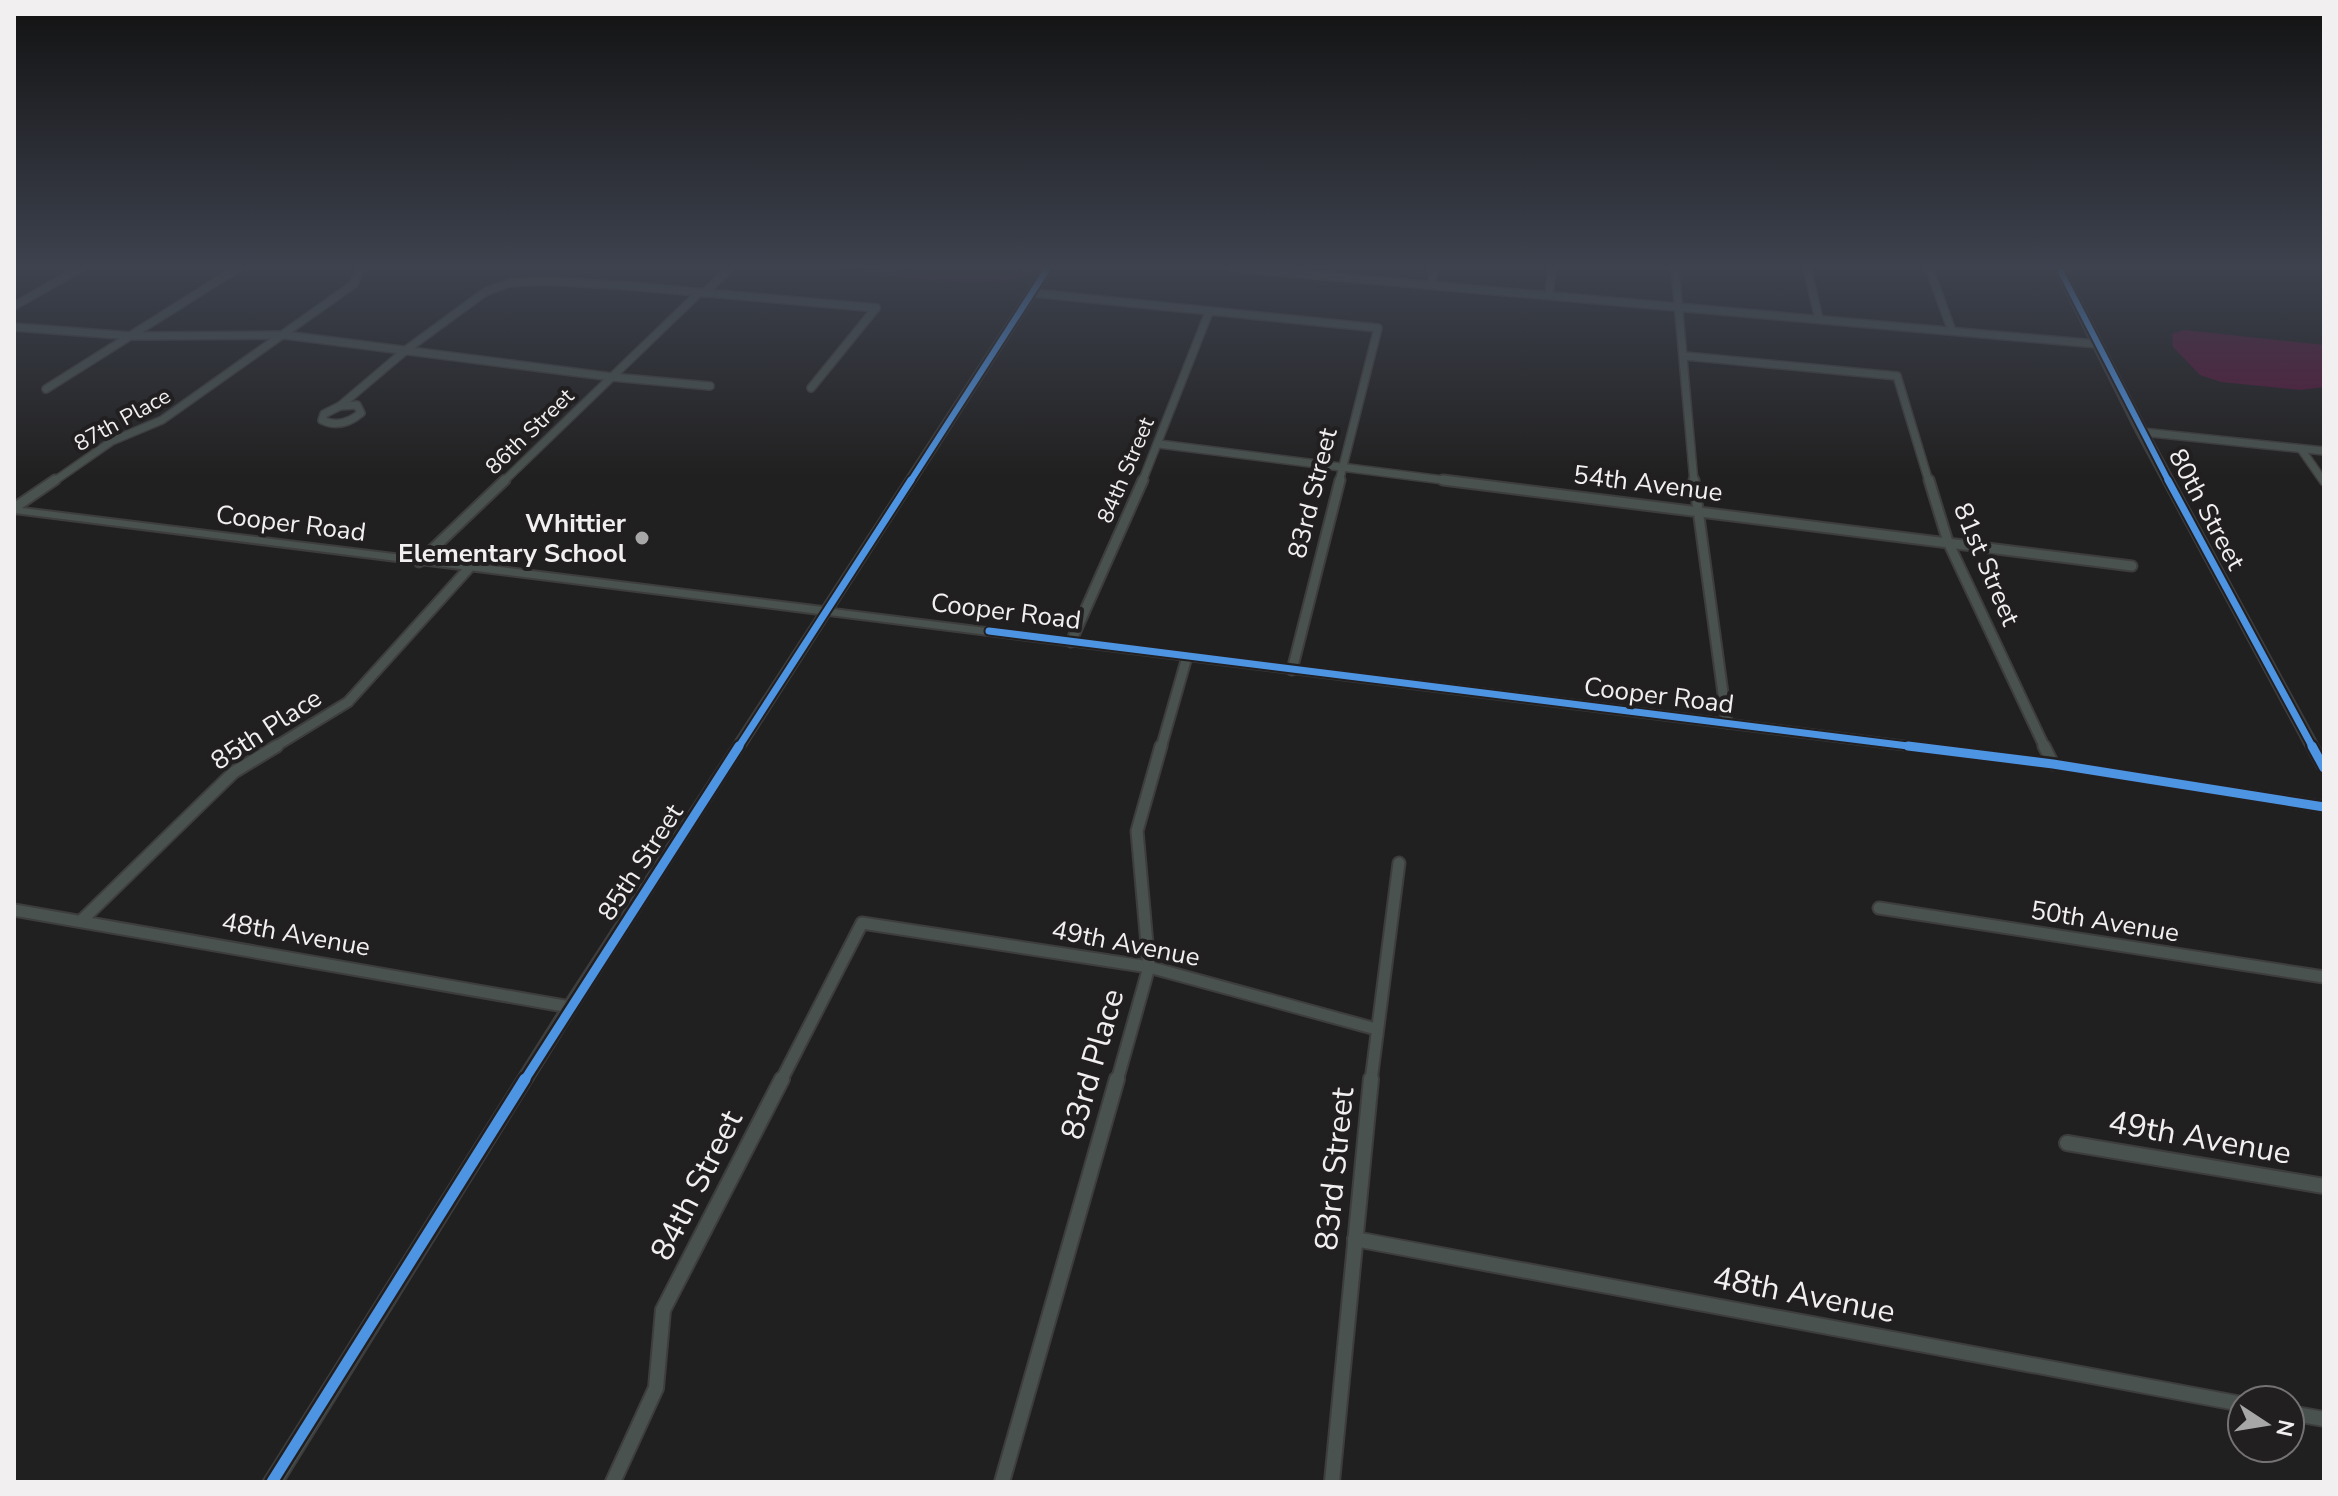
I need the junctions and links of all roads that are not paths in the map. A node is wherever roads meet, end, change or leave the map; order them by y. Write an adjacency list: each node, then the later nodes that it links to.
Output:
1 (129, 338): 19 (street)
2 (281, 338): 27 (street, 87th Place)
3 (308, 338): 14 (street)
4 (423, 338): 14 (street)
5 (654, 338): 16 (street, 86th Street)
6 (852, 338): 18 (street)
7 (1004, 338): 33 (street, 85th Street)
8 (1199, 338): 22 (street, 84th Street)
9 (1375, 338): 25 (street, 83rd Street)
10 (1682, 338): 15 (street)
11 (2028, 338): 13 (street)
12 (2094, 338): 13 (street, 80th Street)
13 (2097, 344): 21 (street, 80th Street)
14 (406, 350): 16 (street); 20 (street)
15 (1685, 356): 28 (street); 29 (street, 81st Street)
16 (612, 377): 17 (street); 30 (street, 86th Street)
17 (710, 386)
18 (811, 388)
19 (46, 389)
20 (340, 406): 20 (street)
21 (2142, 432): 23 (street); 39 (street, 80th Street)
22 (1159, 444): 25 (street, 54th Avenue); 34 (street, 84th Street)
23 (2301, 449): 24 (street); 26 (street)
24 (2324, 451)
25 (1343, 465): 28 (street, 54th Avenue); 36 (street, 83rd Street)
26 (2324, 482)
27 (14, 509): 30 (street, Cooper Road)
28 (1696, 509): 29 (street, 54th Avenue); 37 (street)
29 (1948, 542): 31 (street, 54th Avenue); 38 (street, 81st Street)
30 (419, 562): 32 (street, Cooper Road)
31 (2132, 566)
32 (469, 568): 33 (street, Cooper Road); 44 (street, 85th Place)
33 (828, 611): 34 (street, Cooper Road); 48 (street, 85th Street)
34 (1071, 642): 35 (street, Cooper Road)
35 (1187, 657): 36 (street, Cooper Road); 46 (street, 83rd Place)
36 (1292, 670): 37 (street, Cooper Road)
37 (1727, 723): 38 (street, Cooper Road)
38 (2053, 764): 40 (street, Cooper Road)
39 (2324, 768)
40 (2324, 807)
41 (1399, 863): 49 (street, 83rd Street)
42 (1879, 908): 47 (street, 50th Avenue)
43 (14, 910): 44 (street, 48th Avenue)
44 (81, 921): 48 (street, 48th Avenue)
45 (862, 923): 46 (street, 49th Avenue); 55 (street, 84th Street)
46 (1149, 967): 49 (street, 49th Avenue); 56 (street, 83rd Place)
47 (2324, 977)
48 (570, 1007): 54 (street, 85th Street)
49 (1376, 1029): 52 (street, 83rd Street)
50 (2067, 1143): 51 (street, 49th Avenue)
51 (2324, 1186)
52 (1355, 1239): 53 (street, 48th Avenue); 57 (street, 83rd Street)
53 (2226, 1401)
54 (272, 1482)
55 (613, 1482)
56 (1002, 1482)
57 (1332, 1482)

